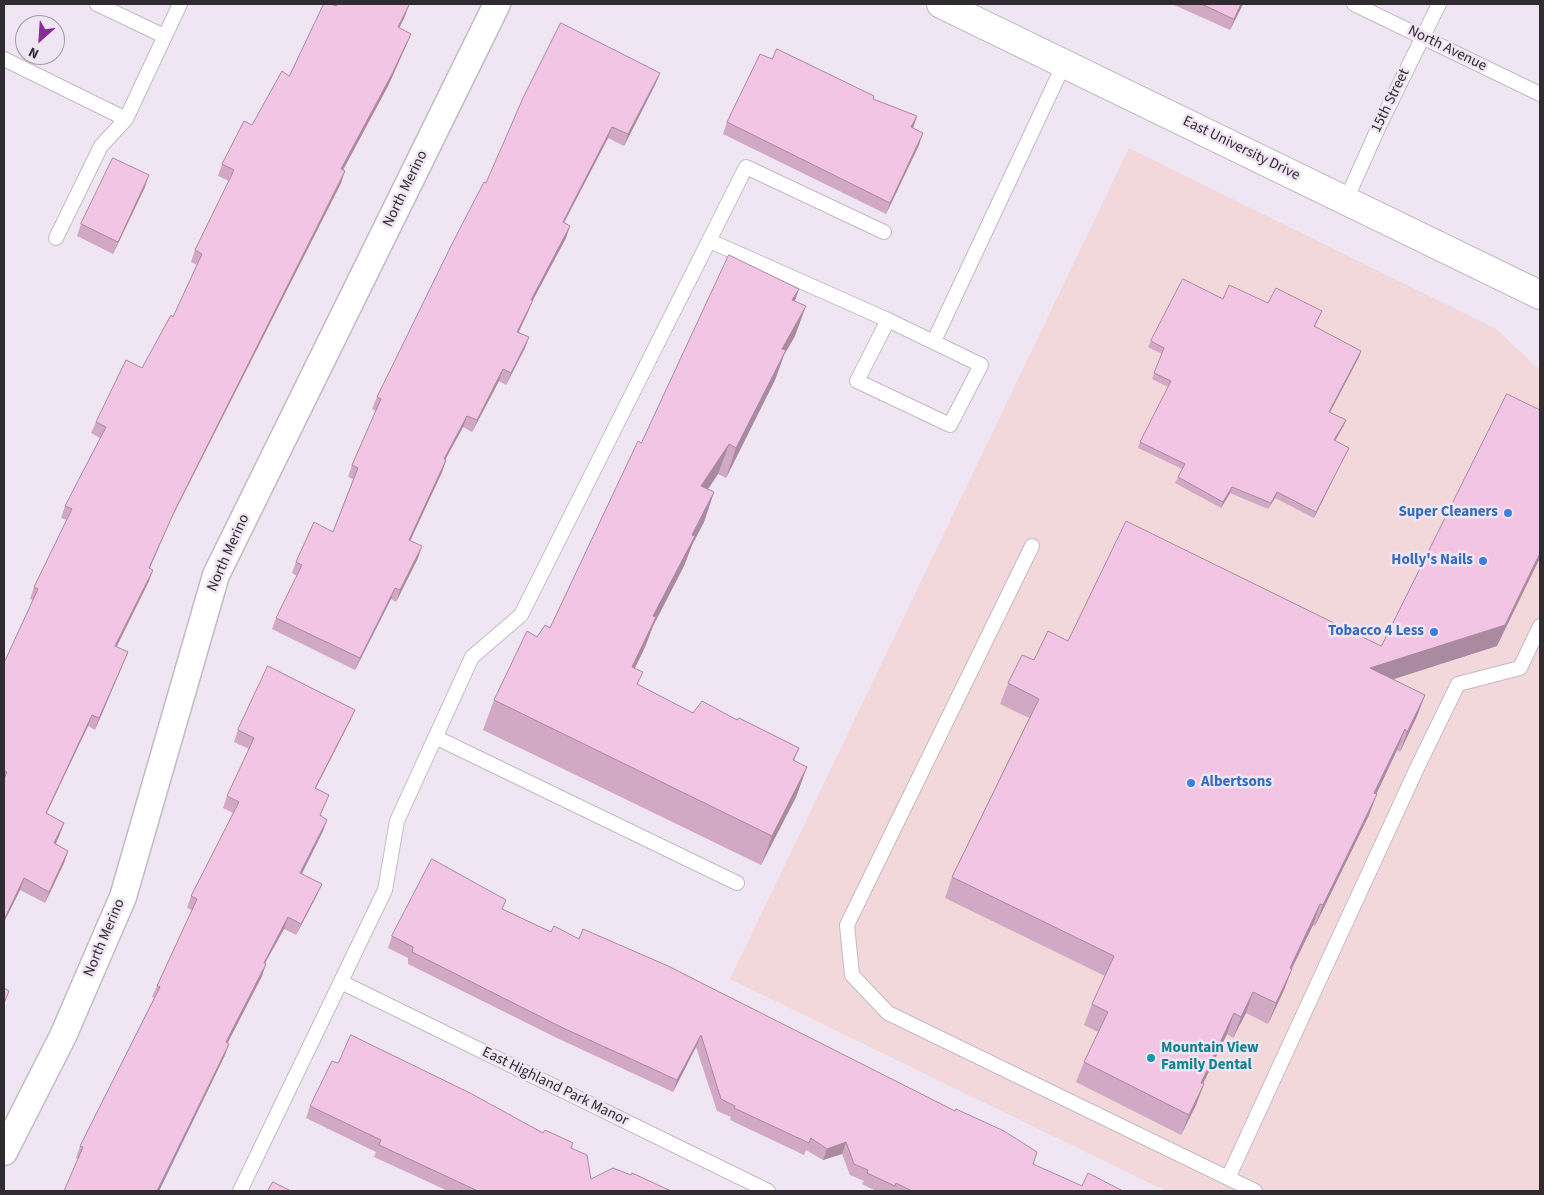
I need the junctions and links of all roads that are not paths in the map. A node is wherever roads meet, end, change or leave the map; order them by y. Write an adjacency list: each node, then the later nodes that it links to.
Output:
1 (97, 4): 7 (lane)
2 (180, 4): 7 (lane)
3 (497, 4): 25 (street, North Merino)
4 (941, 4): 10 (main road, East University Drive)
5 (1354, 4): 8 (lane, North Avenue)
6 (1439, 4): 8 (lane, 15th Street)
7 (164, 36): 12 (lane)
8 (1423, 38): 11 (lane, North Avenue); 13 (lane, 15th Street)
9 (4, 59): 12 (lane)
10 (1064, 64): 13 (main road, East University Drive); 19 (lane)
11 (1540, 94)
12 (126, 119): 15 (lane)
13 (1346, 200): 17 (main road, East University Drive)
14 (884, 232): 16 (lane)
15 (56, 238)
16 (710, 241): 18 (lane); 22 (lane)
17 (1540, 295)
18 (888, 320): 19 (lane); 19 (lane)
19 (934, 341)
20 (1032, 546): 26 (lane)
21 (1540, 626): 26 (lane)
22 (435, 737): 23 (lane); 24 (lane)
23 (737, 883)
24 (341, 982): 27 (lane); 28 (lane, East Highland Park Manor)
25 (4, 1152)
26 (1228, 1178): 29 (lane)
27 (240, 1191)
28 (768, 1191)
29 (1255, 1191)

